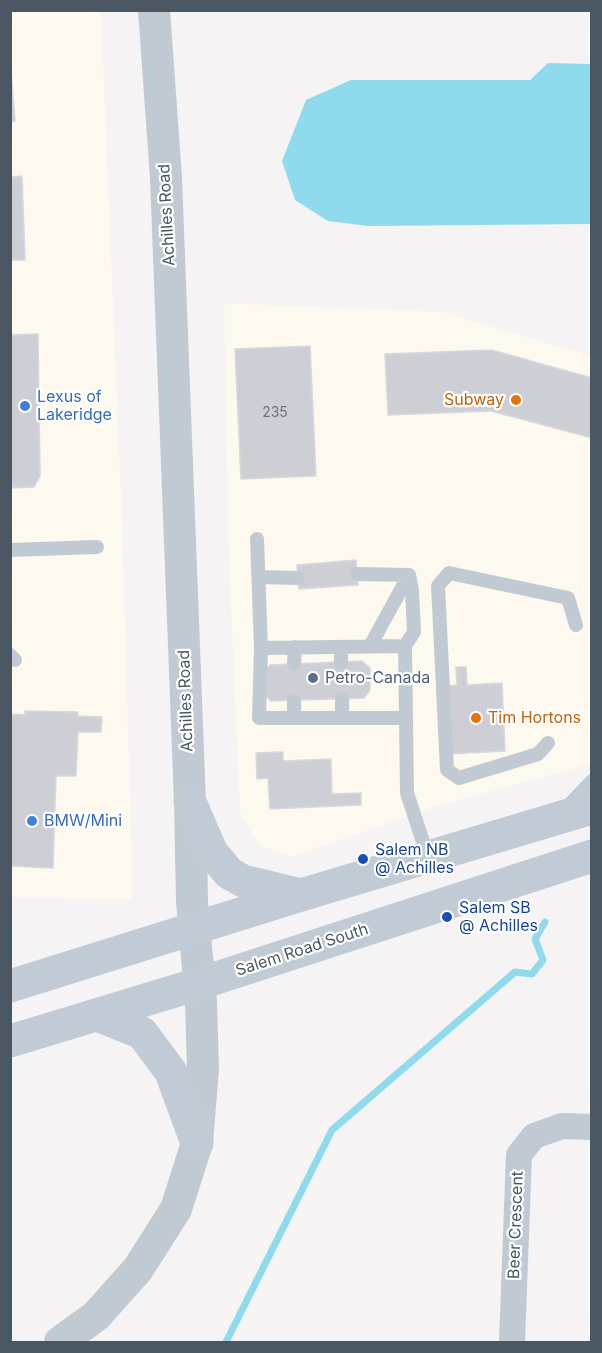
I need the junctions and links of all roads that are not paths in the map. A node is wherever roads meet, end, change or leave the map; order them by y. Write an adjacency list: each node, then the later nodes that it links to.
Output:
1 (154, 10): 26 (street, Achilles Road)
2 (257, 539): 7 (lane)
3 (97, 547): 4 (lane)
4 (10, 550)
5 (357, 574): 6 (lane)
6 (408, 576): 11 (lane); 12 (lane)
7 (259, 577): 8 (lane); 14 (lane)
8 (298, 578)
9 (576, 625): 24 (lane)
10 (342, 646): 11 (lane); 13 (lane); 17 (lane)
11 (370, 646): 12 (lane)
12 (405, 646): 23 (lane)
13 (295, 647): 14 (lane); 18 (lane)
14 (261, 648): 21 (lane)
15 (10, 655): 16 (lane)
16 (10, 660)
17 (341, 662)
18 (294, 664)
19 (342, 699): 22 (lane)
20 (294, 701): 21 (lane)
21 (294, 718): 22 (lane)
22 (342, 718): 23 (lane)
23 (406, 718): 30 (lane)
24 (548, 743)
25 (591, 781): 28 (lane)
26 (190, 802): 31 (main road); 32 (street, Achilles Road)
27 (591, 808): 28 (main road)
28 (557, 819): 30 (main road)
29 (591, 856): 33 (main road, Salem Road South)
30 (428, 857): 31 (main road)
31 (301, 895): 32 (main road)
32 (194, 930): 33 (street, Achilles Road); 34 (main road)
33 (198, 984): 35 (main road, Salem Road South); 38 (street, Achilles Road)
34 (10, 986)
35 (97, 1015): 36 (main road, Salem Road South); 38 (main road)
36 (10, 1041)
37 (591, 1127): 40 (street, Beer Crescent)
38 (197, 1143): 39 (street, Achilles Road)
39 (60, 1342)
40 (512, 1342)

